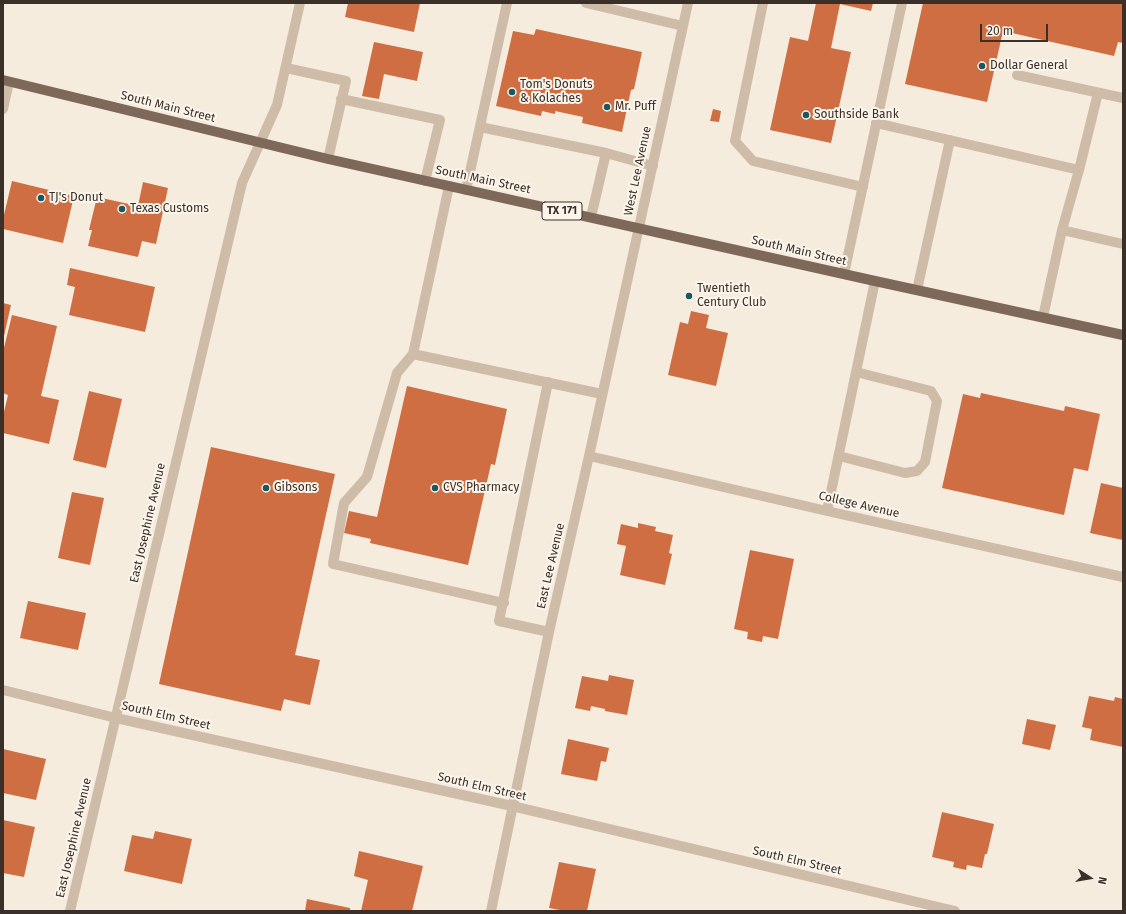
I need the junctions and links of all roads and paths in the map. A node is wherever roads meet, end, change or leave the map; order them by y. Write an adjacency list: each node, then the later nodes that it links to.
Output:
1 (300, 3): 8 (street, East Josephine Avenue)
2 (507, 3): 16 (street)
3 (586, 3): 7 (street)
4 (688, 3): 7 (street, West Lee Avenue)
5 (763, 3): 25 (street)
6 (902, 3): 15 (street)
7 (683, 26): 21 (street, West Lee Avenue)
8 (286, 68): 13 (street); 18 (street, East Josephine Avenue)
9 (1017, 75): 11 (street)
10 (6, 81): 14 (street); 18 (main road, South Main Street / TX 171)
11 (1098, 93): 12 (street); 22 (street)
12 (1123, 98)
13 (341, 99): 20 (street); 23 (street)
14 (3, 109)
15 (876, 123): 17 (street); 25 (street)
16 (480, 127): 19 (street); 26 (street)
17 (950, 140): 22 (street); 33 (street)
18 (261, 143): 20 (main road, South Main Street / TX 171); 47 (street, East Josephine Avenue)
19 (606, 153): 21 (street); 27 (street)
20 (328, 159): 23 (main road, South Main Street / TX 171)
21 (653, 166): 28 (street, West Lee Avenue)
22 (1079, 170): 29 (street)
23 (425, 181): 24 (main road, South Main Street / TX 171)
24 (449, 186): 26 (main road, South Main Street / TX 171); 36 (street)
25 (863, 187): 31 (street)
26 (466, 190): 27 (main road, South Main Street / TX 171)
27 (591, 217): 28 (main road, South Main Street / TX 171)
28 (639, 228): 31 (main road, South Main Street / TX 171); 39 (street, East Lee Avenue)
29 (1062, 230): 30 (street); 34 (street)
30 (1123, 244)
31 (844, 274): 32 (main road, South Main Street / TX 171)
32 (875, 281): 33 (main road, South Main Street / TX 171); 37 (street)
33 (916, 290): 34 (main road, South Main Street / TX 171)
34 (1043, 317): 35 (main road, South Main Street / TX 171)
35 (1123, 335)
36 (413, 354): 38 (street); 44 (street)
37 (856, 372): 41 (street); 41 (street)
38 (548, 382): 39 (street); 44 (street)
39 (602, 394): 40 (street, East Lee Avenue)
40 (589, 456): 42 (street, College Avenue); 45 (street, East Lee Avenue)
41 (839, 456): 42 (street)
42 (827, 511): 43 (street, College Avenue)
43 (1123, 577)
44 (504, 603): 45 (street)
45 (549, 632): 48 (street, East Lee Avenue)
46 (3, 690): 47 (street, South Elm Street)
47 (116, 718): 48 (street, South Elm Street); 49 (street, East Josephine Avenue)
48 (512, 806): 50 (street, East Lee Avenue); 51 (street, South Elm Street)
49 (70, 911)
50 (491, 911)
51 (955, 911)

